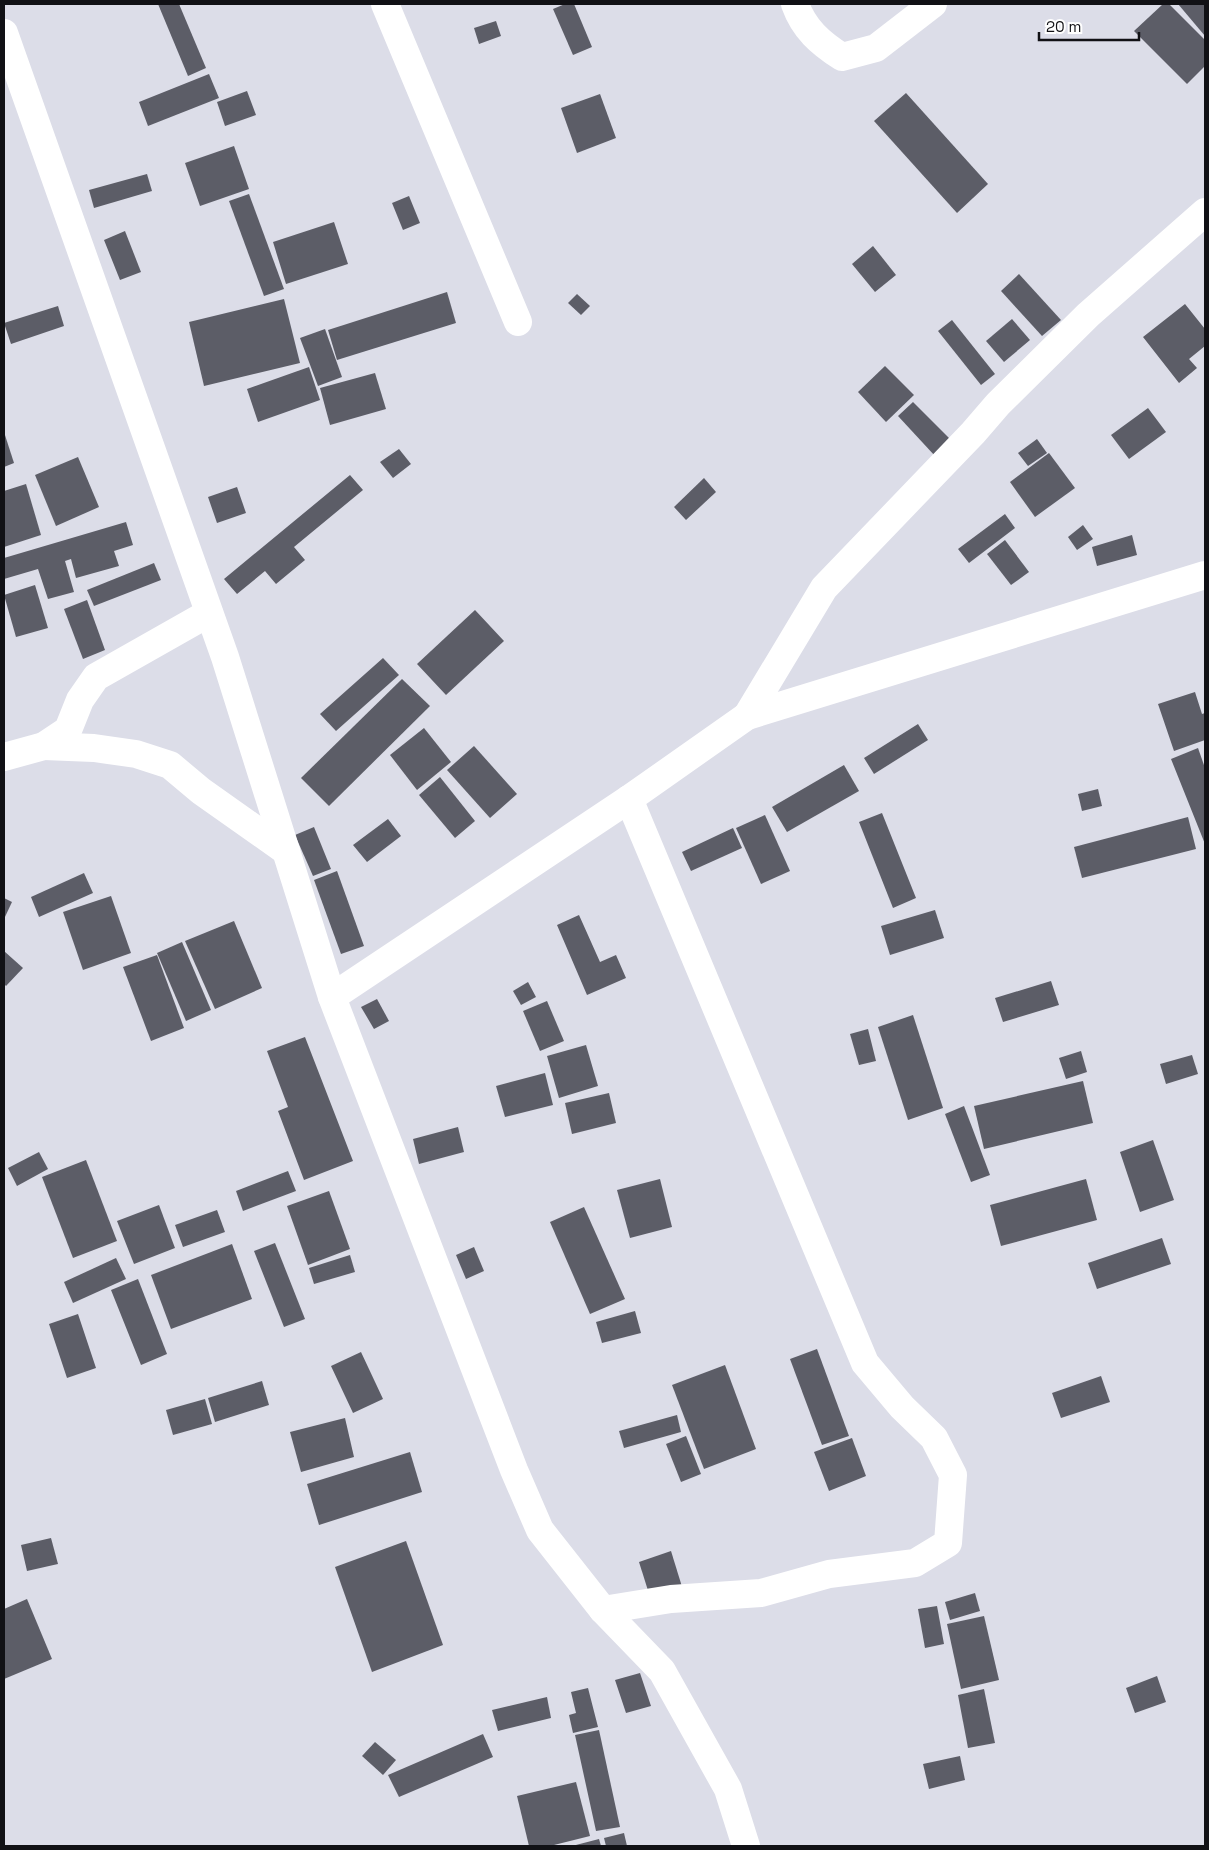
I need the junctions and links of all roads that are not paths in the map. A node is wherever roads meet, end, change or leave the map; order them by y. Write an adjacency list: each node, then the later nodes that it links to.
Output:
1 (385, 4): 6 (street)
2 (795, 4): 3 (street)
3 (933, 4)
4 (4, 33): 8 (street)
5 (1205, 212): 9 (street)
6 (518, 322)
7 (1205, 575): 9 (street)
8 (209, 613): 10 (street); 13 (street)
9 (747, 716): 12 (street)
10 (44, 746): 11 (street); 13 (street)
11 (4, 757)
12 (629, 799): 14 (street); 15 (street)
13 (286, 851): 14 (street)
14 (332, 997): 15 (street)
15 (603, 1610): 16 (street)
16 (746, 1846)

